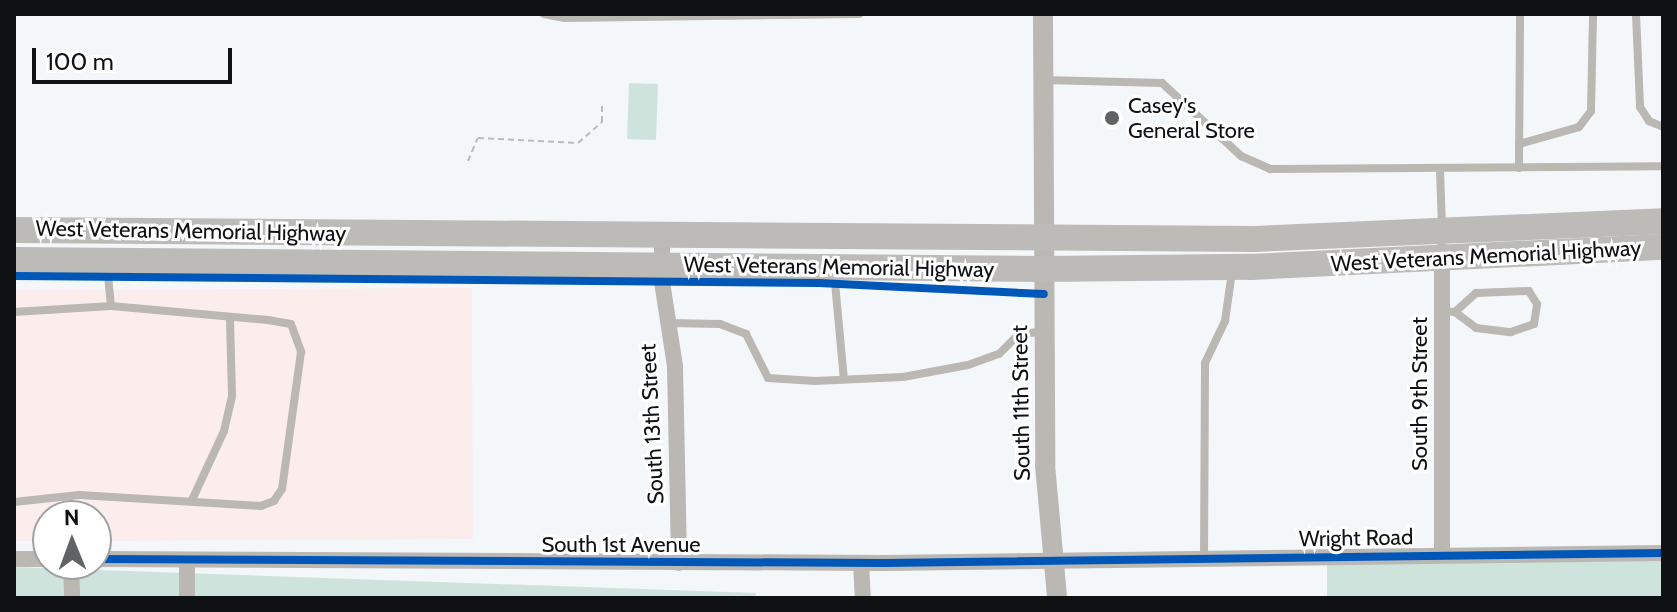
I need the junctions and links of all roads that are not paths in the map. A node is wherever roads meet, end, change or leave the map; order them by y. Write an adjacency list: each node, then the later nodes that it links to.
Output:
1 (544, 14): 2 (lane)
2 (859, 14)
3 (1043, 14): 7 (street, South 11th Street)
4 (1520, 14): 9 (lane)
5 (1593, 14): 9 (lane)
6 (1636, 14): 8 (lane)
7 (1043, 80): 12 (lane); 17 (street, South 11th Street)
8 (1663, 127)
9 (1519, 144): 11 (lane)
10 (1663, 166): 11 (lane)
11 (1519, 168): 12 (lane)
12 (1440, 169): 15 (lane)
13 (1663, 221): 15 (main road, West Veterans Memorial Highway)
14 (14, 230): 16 (main road, West Veterans Memorial Highway)
15 (1442, 233): 17 (main road, West Veterans Memorial Highway); 20 (street, South 9th Street)
16 (662, 235): 17 (main road, West Veterans Memorial Highway); 22 (street, South 13th Street)
17 (1043, 239): 25 (street, South 11th Street)
18 (1663, 247): 20 (main road, West Veterans Memorial Highway)
19 (14, 260): 21 (main road, West Veterans Memorial Highway)
20 (1442, 260): 24 (main road, West Veterans Memorial Highway); 28 (street, South 9th Street)
21 (107, 261): 22 (main road, West Veterans Memorial Highway); 26 (lane)
22 (661, 265): 23 (main road, West Veterans Memorial Highway); 30 (street, South 13th Street)
23 (834, 267): 25 (main road, West Veterans Memorial Highway); 32 (lane)
24 (1233, 267): 25 (main road, West Veterans Memorial Highway); 39 (lane)
25 (1043, 269): 31 (street, South 11th Street)
26 (111, 306): 27 (lane); 29 (lane)
27 (14, 312)
28 (1449, 312): 28 (lane); 36 (street, South 9th Street)
29 (230, 319): 33 (lane); 33 (lane)
30 (669, 323): 32 (lane); 41 (street, South 13th Street)
31 (1044, 331): 32 (lane); 40 (street, South 11th Street)
32 (844, 379)
33 (192, 500): 34 (lane)
34 (14, 502)
35 (1663, 553): 36 (street, Wright Road)
36 (1442, 554): 39 (street, Wright Road)
37 (112, 559): 38 (street, South 1st Avenue)
38 (187, 560): 41 (street, South 1st Avenue); 43 (street)
39 (1204, 560): 40 (street, Wright Road)
40 (1051, 561): 42 (street, South 1st Avenue); 45 (street, South 11th Street)
41 (679, 563): 42 (street, South 1st Avenue)
42 (861, 563): 44 (street)
43 (187, 598)
44 (863, 598)
45 (1057, 598)

